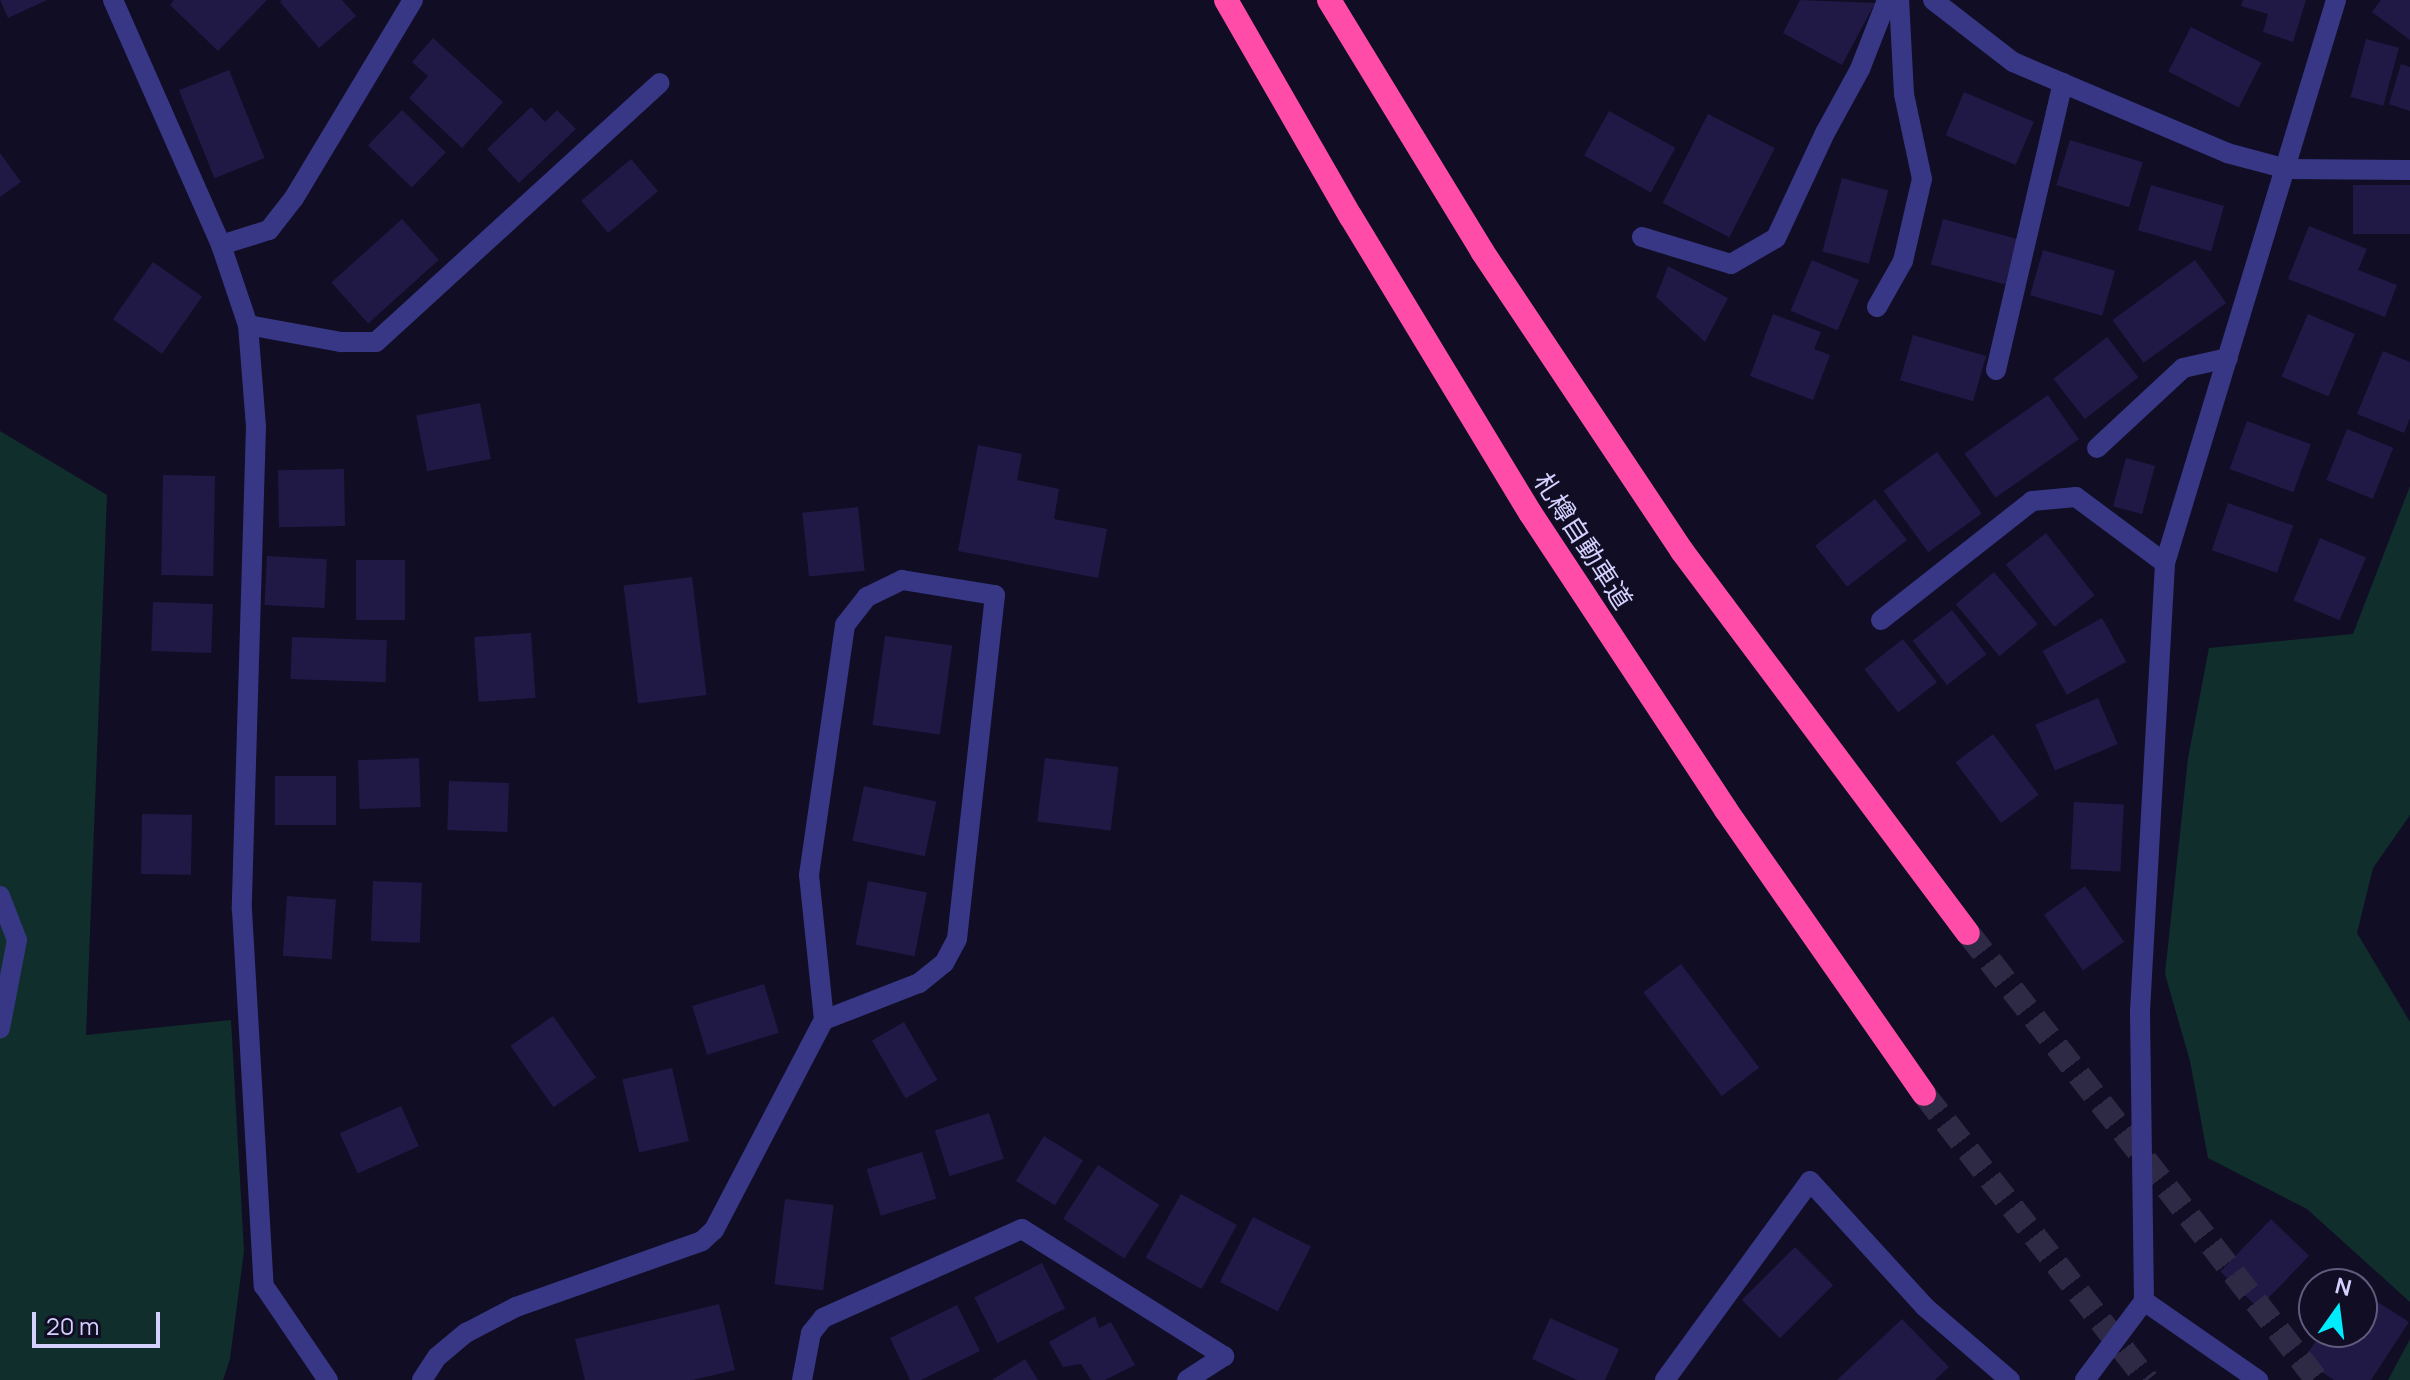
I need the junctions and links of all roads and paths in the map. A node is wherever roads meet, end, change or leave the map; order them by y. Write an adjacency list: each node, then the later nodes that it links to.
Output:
1 (113, 0): 14 (street)
2 (413, 0): 14 (street)
3 (1226, 0): 26 (highway, 札樽自動車道)
4 (1329, 0): 23 (highway)
5 (1887, 0): 13 (street)
6 (1899, 0): 15 (street)
7 (1933, 0): 10 (street)
8 (2336, 0): 11 (street)
9 (660, 83): 16 (street)
10 (2063, 83): 11 (street); 18 (street)
11 (2287, 169): 12 (street); 17 (street)
12 (2410, 170)
13 (1642, 237)
14 (221, 245): 16 (street)
15 (1877, 307)
16 (248, 325): 28 (street)
17 (2228, 358): 19 (street); 20 (street)
18 (1996, 370)
19 (2097, 448)
20 (2165, 563): 21 (street); 27 (street)
21 (1881, 620)
22 (0, 896): 25 (street)
23 (1968, 933)
24 (824, 1020): 24 (street); 29 (street)
25 (0, 1028)
26 (1924, 1094)
27 (2144, 1301): 34 (street); 35 (street)
28 (328, 1380)
29 (422, 1380)
30 (802, 1380): 31 (street)
31 (1187, 1380)
32 (1665, 1380): 33 (street)
33 (2010, 1380)
34 (2085, 1380)
35 (2258, 1380)

